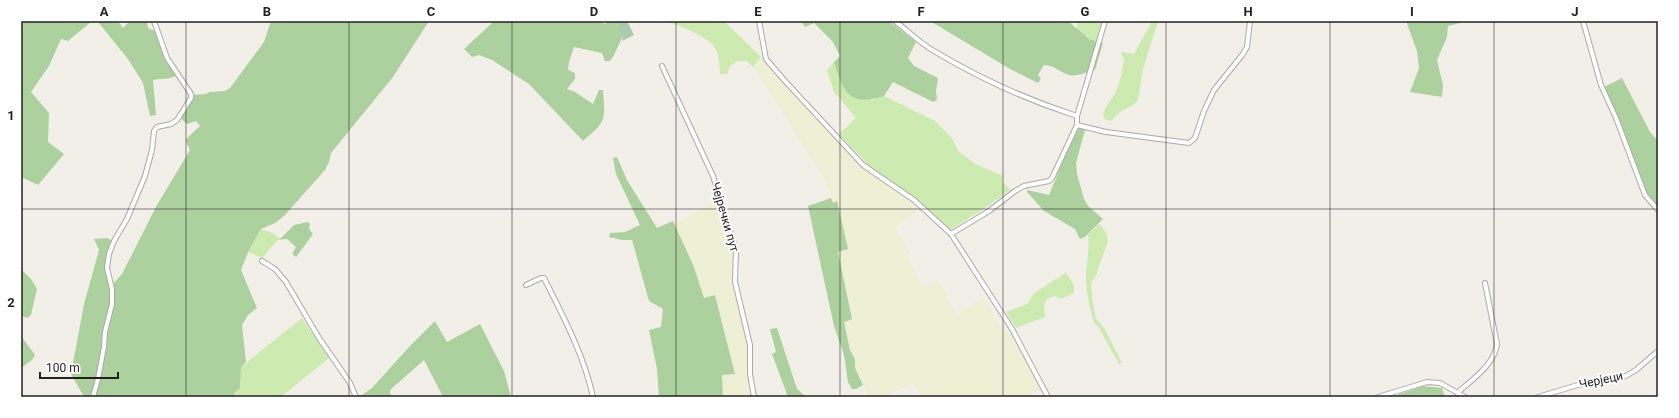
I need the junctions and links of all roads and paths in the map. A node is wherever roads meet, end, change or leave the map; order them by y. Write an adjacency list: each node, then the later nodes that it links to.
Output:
1 (154, 21): 17 (street)
2 (759, 21): 11 (street)
3 (895, 21): 8 (street)
4 (1105, 21): 8 (street)
5 (1250, 21): 9 (street)
6 (1583, 21): 10 (street)
7 (662, 66): 20 (street, Чејречки пут)
8 (1077, 116): 9 (street)
9 (1077, 125): 11 (street)
10 (1658, 210)
11 (951, 234): 21 (street)
12 (262, 261): 18 (street)
13 (1485, 284): 16 (street)
14 (526, 285): 19 (street)
15 (1658, 352): 24 (street, Черјеци)
16 (1457, 393): 22 (street); 23 (street)
17 (93, 397)
18 (356, 397)
19 (593, 397)
20 (754, 397)
21 (1048, 397)
22 (1378, 397)
23 (1465, 397)
24 (1540, 397)

